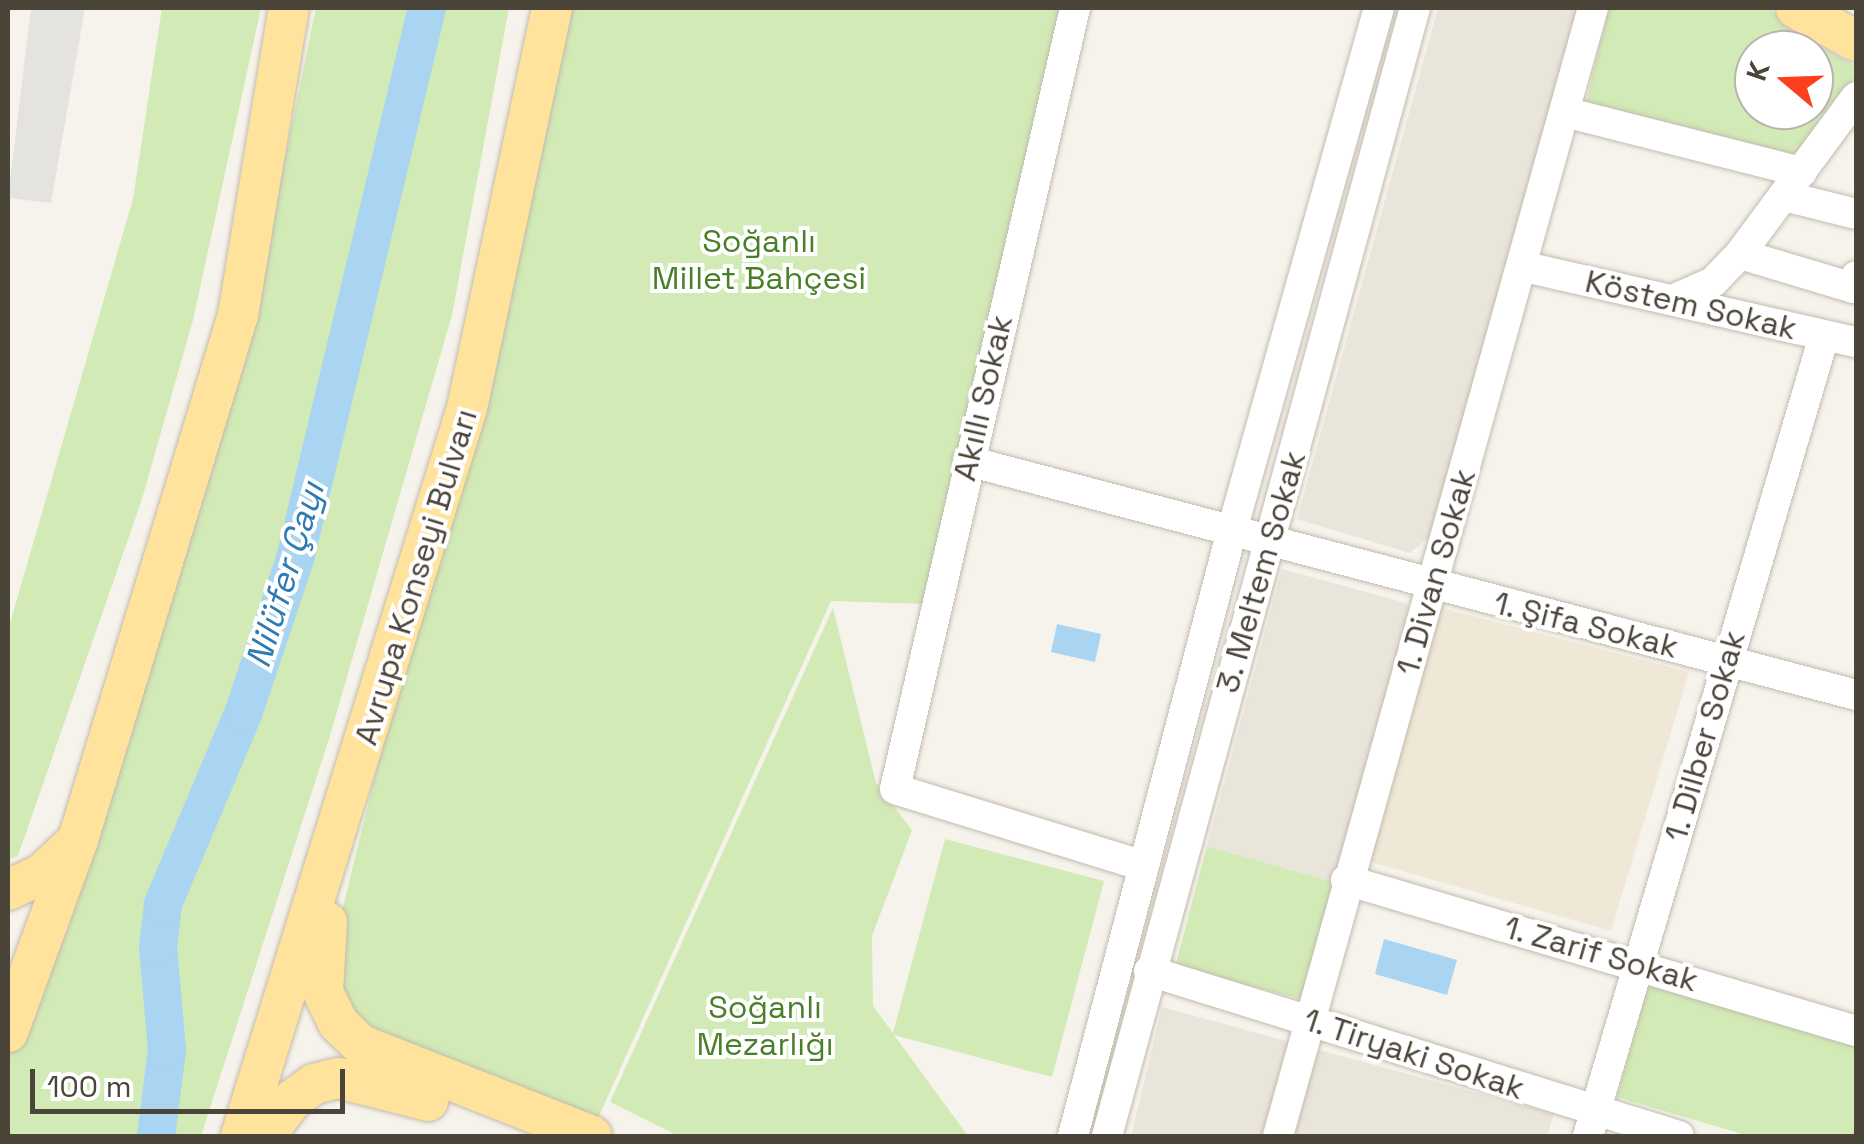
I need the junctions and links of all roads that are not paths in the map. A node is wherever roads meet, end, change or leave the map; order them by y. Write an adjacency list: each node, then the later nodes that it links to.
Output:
1 (289, 8): 12 (main road)
2 (298, 8): 12 (main road)
3 (534, 8): 14 (main road)
4 (552, 8): 14 (main road, Avrupa Konseyi Bulvarı)
5 (1075, 8): 23 (street, Akıllı Sokak)
6 (1379, 8): 24 (street, 3. Meltem Sokak)
7 (1415, 8): 25 (street, 3. Meltem Sokak)
8 (1593, 8): 13 (street, 1. Divan Sokak)
9 (1796, 8): 10 (main road)
10 (1856, 41)
11 (1856, 97): 15 (street)
12 (275, 104): 30 (main road)
13 (1568, 113): 15 (street); 18 (street, 1. Divan Sokak)
14 (521, 160): 29 (main road, Avrupa Konseyi Bulvarı)
15 (1793, 184): 16 (street); 17 (street)
16 (1856, 214)
17 (1740, 254): 19 (street); 20 (street)
18 (1525, 267): 20 (street, Köstem Sokak); 26 (street, 1. Divan Sokak)
19 (1855, 284)
20 (1678, 298): 21 (street, Köstem Sokak)
21 (1824, 336): 22 (street, Köstem Sokak); 27 (street, 1. Dilber Sokak)
22 (1856, 342)
23 (968, 461): 24 (street, 1. Şifa Sokak); 31 (street, Akıllı Sokak)
24 (1231, 534): 25 (street, 1. Şifa Sokak); 31 (street, 3. Meltem Sokak)
25 (1269, 545): 26 (street, 1. Şifa Sokak); 36 (street, 3. Meltem Sokak)
26 (1432, 586): 27 (street, 1. Şifa Sokak); 32 (street, 1. Divan Sokak)
27 (1726, 661): 28 (street, 1. Şifa Sokak); 35 (street, 1. Dilber Sokak)
28 (1856, 695)
29 (368, 736): 41 (main road); 43 (main road, Avrupa Konseyi Bulvarı)
30 (78, 840): 33 (main road); 37 (main road)
31 (1141, 866): 45 (street, 3. Meltem Sokak)
32 (1346, 880): 35 (street, 1. Zarif Sokak); 38 (street, 1. Divan Sokak)
33 (8, 890)
34 (8, 950): 37 (main road)
35 (1639, 964): 39 (street, 1. Zarif Sokak); 40 (street, 1. Dilber Sokak)
36 (1149, 971): 38 (street, 1. Tiryaki Sokak); 46 (street, 3. Meltem Sokak)
37 (14, 1018)
38 (1310, 1020): 40 (street, 1. Tiryaki Sokak); 47 (street, 1. Divan Sokak)
39 (1856, 1031)
40 (1592, 1124): 48 (street, 1. Tiryaki Sokak)
41 (516, 1127): 42 (main road); 44 (main road)
42 (584, 1135)
43 (241, 1136)
44 (264, 1136)
45 (1073, 1136)
46 (1107, 1136)
47 (1278, 1136)
48 (1679, 1136)

